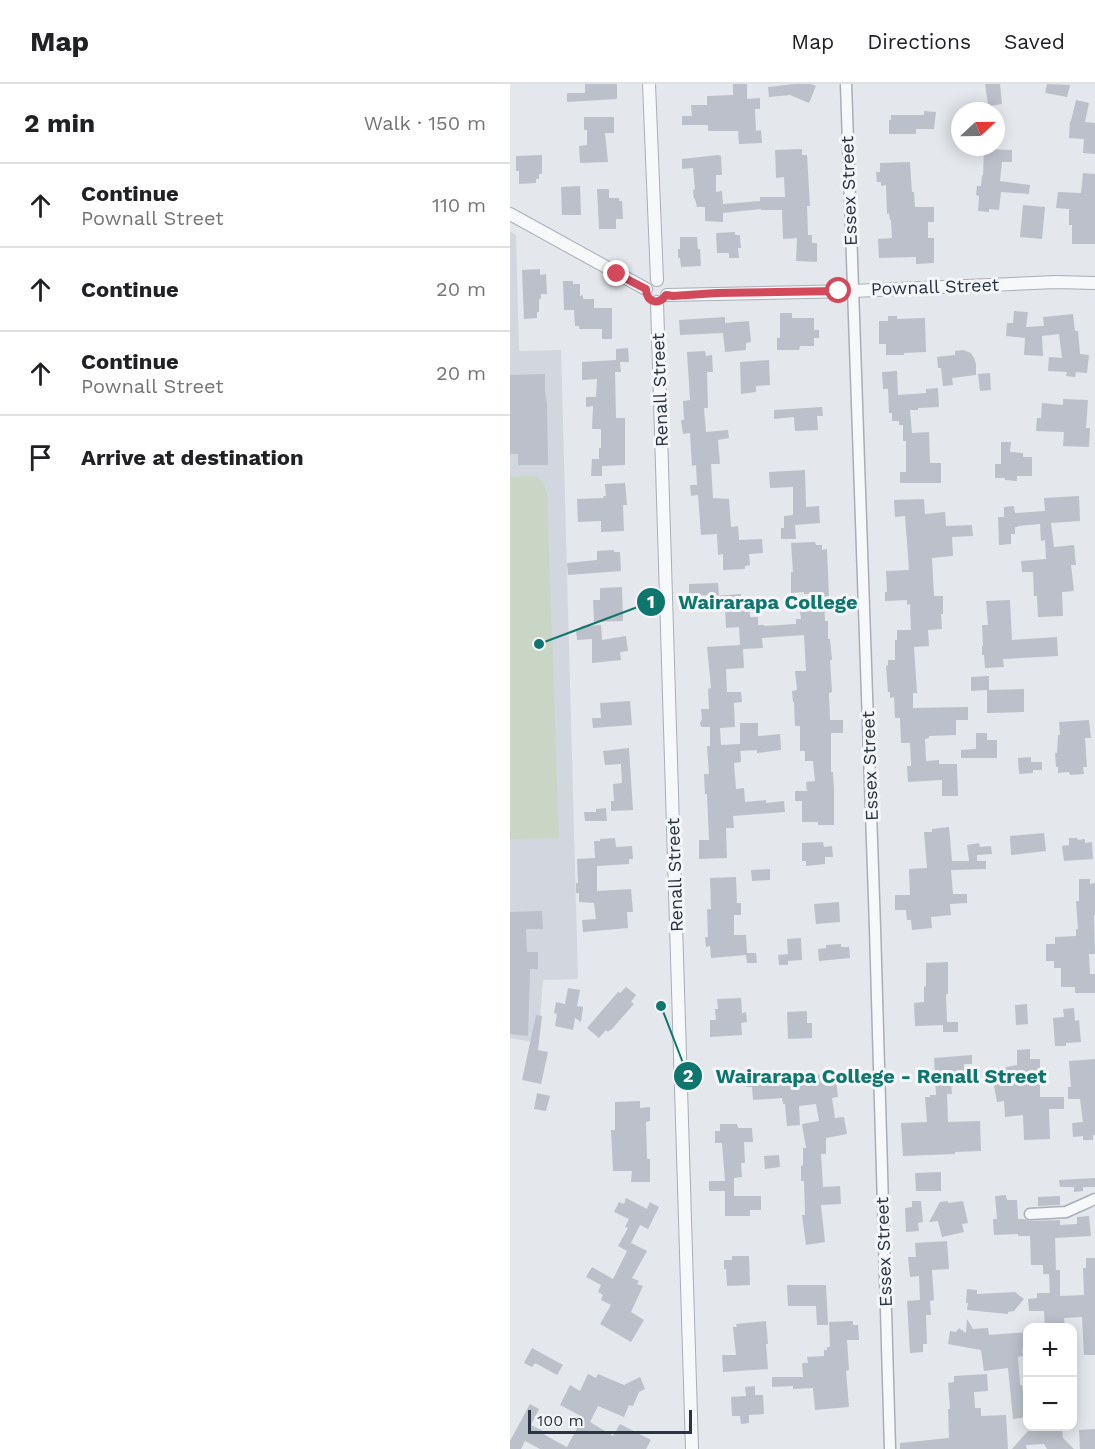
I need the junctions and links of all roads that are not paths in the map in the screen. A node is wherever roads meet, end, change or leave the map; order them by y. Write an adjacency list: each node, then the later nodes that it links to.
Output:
1 (649, 84): 4 (street)
2 (846, 84): 7 (street, Essex Street)
3 (510, 214): 6 (street)
4 (657, 280): 6 (street); 8 (street)
5 (1095, 283): 7 (street, Pownall Street)
6 (646, 289): 8 (street)
7 (853, 291): 8 (street, Pownall Street); 12 (street, Essex Street)
8 (662, 298): 11 (street, Renall Street)
9 (1095, 1199): 10 (street)
10 (1030, 1214)
11 (692, 1449)
12 (890, 1449)

